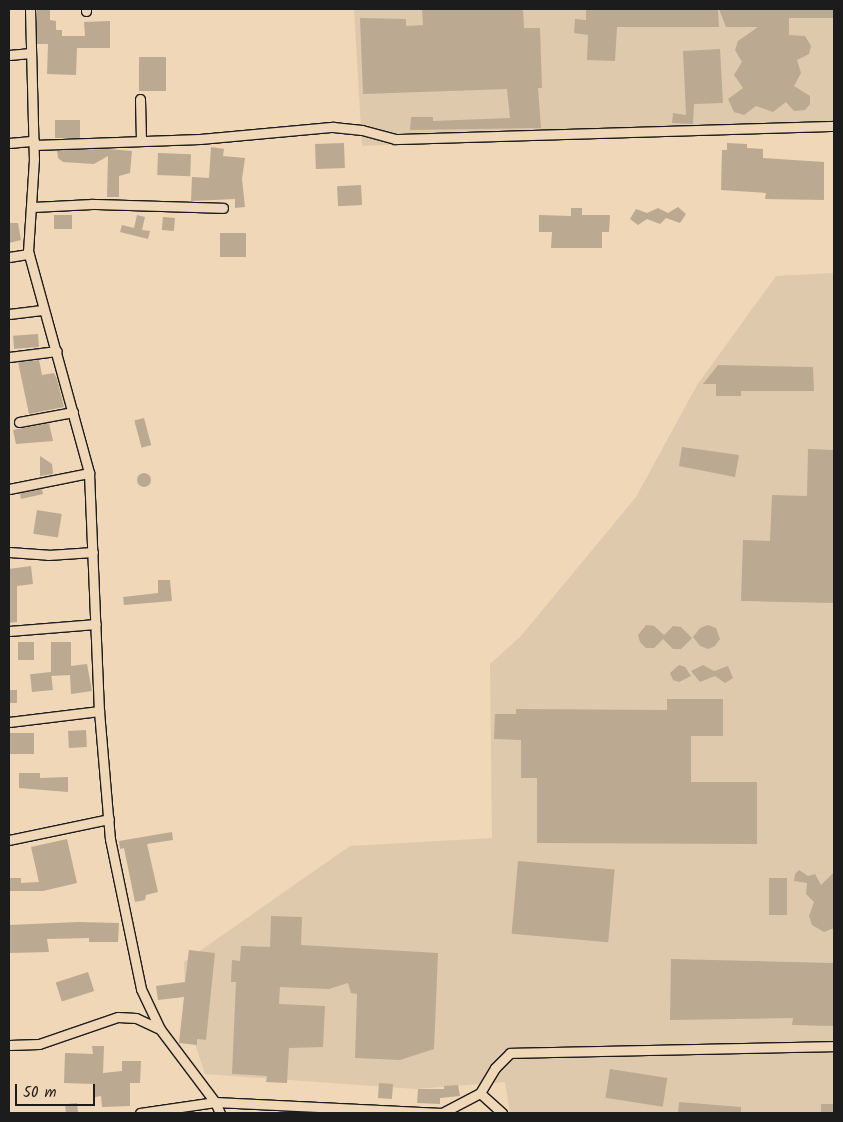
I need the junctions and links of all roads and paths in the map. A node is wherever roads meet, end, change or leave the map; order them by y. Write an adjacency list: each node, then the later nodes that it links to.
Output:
1 (30, 9): 2 (street)
2 (31, 53): 3 (street); 7 (street)
3 (9, 55)
4 (140, 99): 6 (street)
5 (834, 126): 6 (street)
6 (141, 140): 7 (street)
7 (34, 143): 8 (street); 9 (street)
8 (9, 144)
9 (33, 207): 10 (street); 11 (street)
10 (223, 208)
11 (29, 254): 12 (street); 13 (street)
12 (9, 257)
13 (42, 310): 14 (street); 15 (street)
14 (9, 314)
15 (56, 351): 16 (street); 17 (street)
16 (9, 357)
17 (73, 412): 18 (street); 19 (street)
18 (19, 422)
19 (88, 473): 20 (street); 22 (street)
20 (9, 489)
21 (9, 552): 22 (street)
22 (93, 552): 23 (street)
23 (96, 624): 24 (street); 25 (street)
24 (9, 631)
25 (100, 710): 26 (street); 27 (street)
26 (9, 722)
27 (108, 819): 28 (street); 29 (street)
28 (9, 840)
29 (160, 1029): 30 (street); 33 (street)
30 (9, 1045)
31 (834, 1046): 32 (street)
32 (480, 1093): 37 (street); 38 (street)
33 (215, 1102): 34 (street); 35 (street); 36 (street)
34 (347, 1111): 37 (street)
35 (140, 1113)
36 (220, 1113)
37 (442, 1113)
38 (502, 1113)

